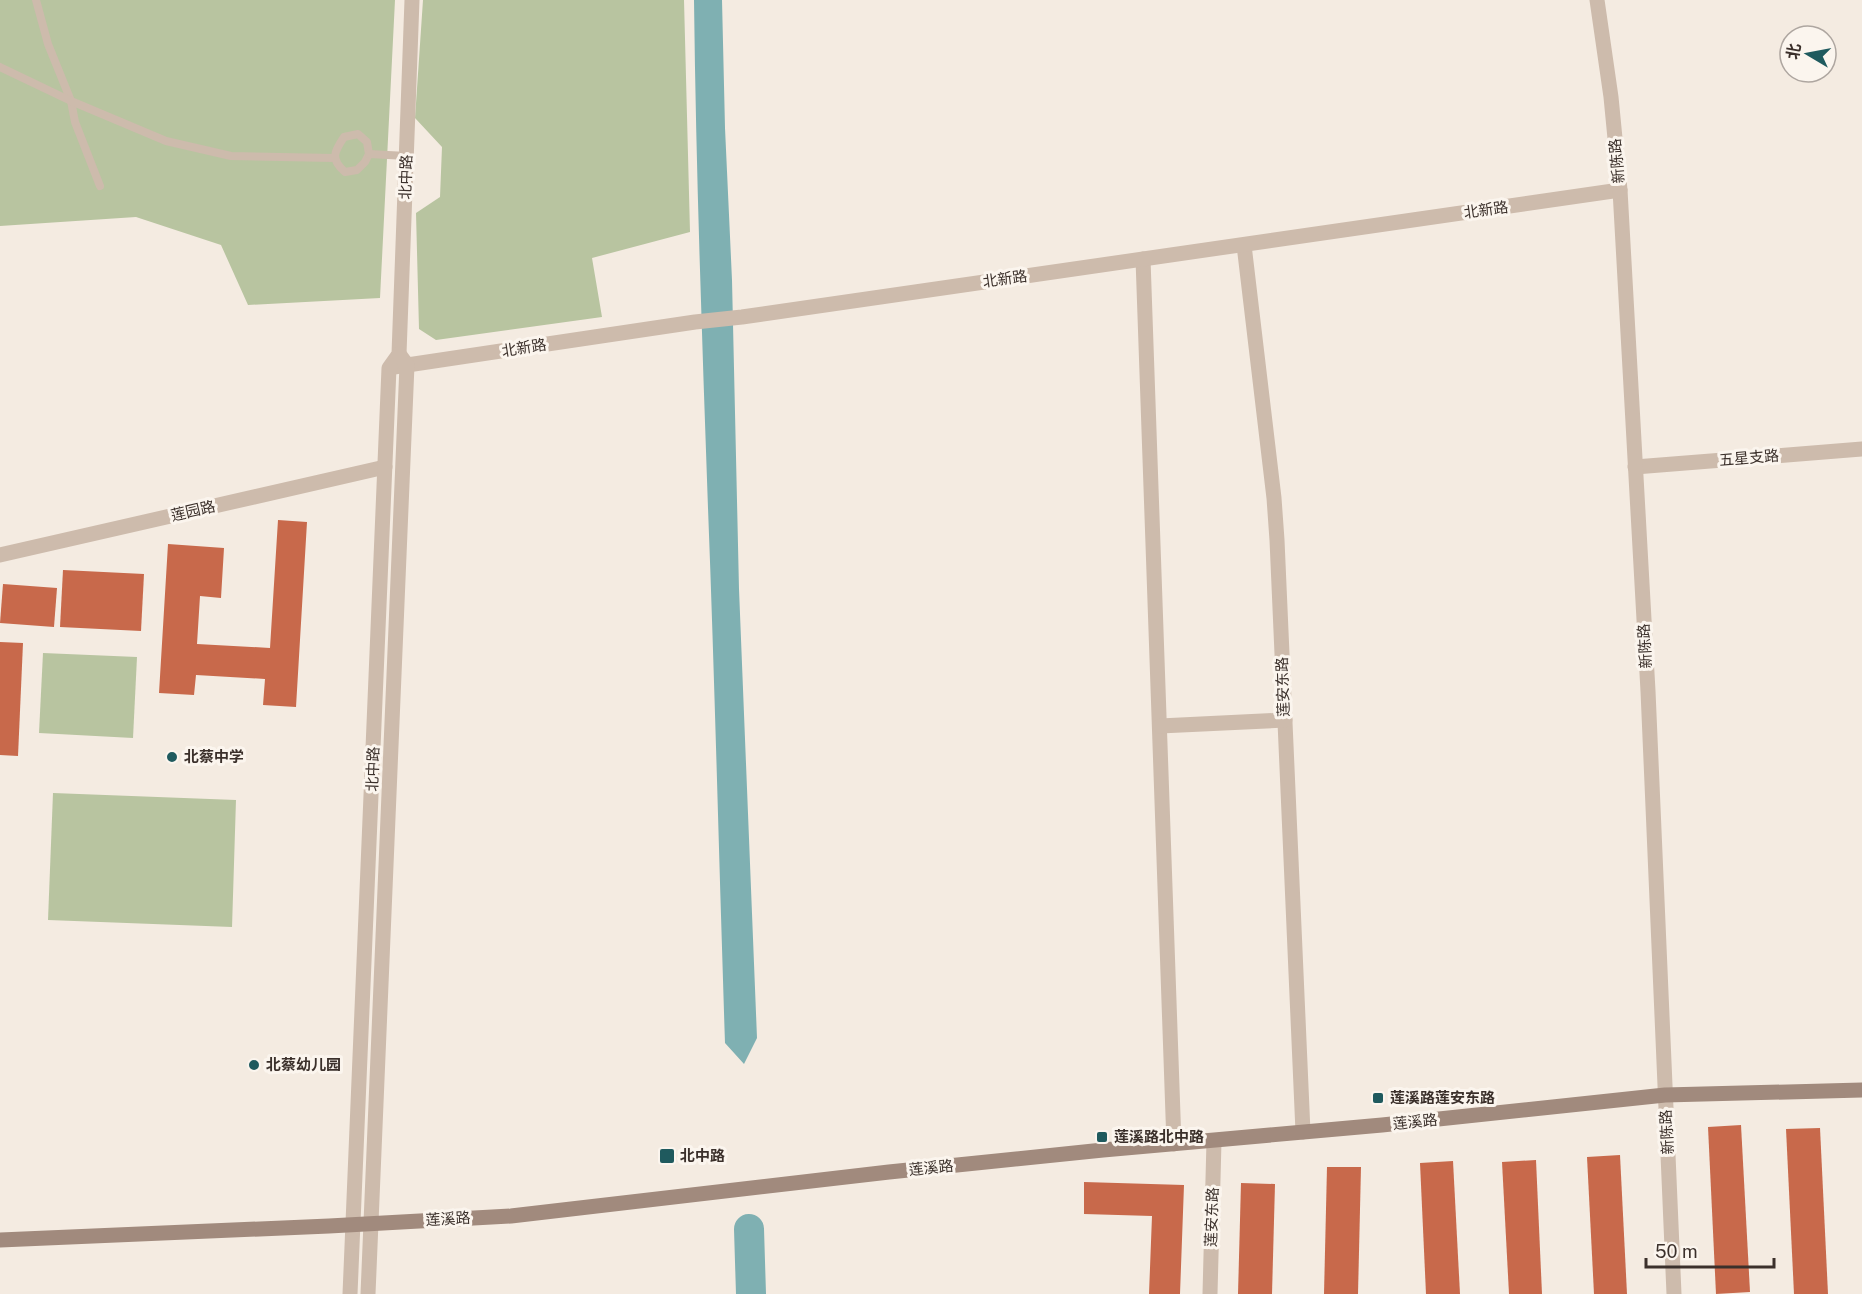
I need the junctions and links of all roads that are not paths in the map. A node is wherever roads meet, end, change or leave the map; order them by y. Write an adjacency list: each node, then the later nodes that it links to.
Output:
1 (36, 0): 5 (lane)
2 (412, 0): 7 (street, 北中路)
3 (1597, 0): 10 (street, 新陈路)
4 (0, 67): 5 (lane)
5 (71, 101): 8 (lane); 9 (lane)
6 (369, 154): 7 (lane); 8 (lane); 8 (lane)
7 (406, 156): 13 (street, 北中路)
8 (334, 158)
9 (100, 186)
10 (1620, 190): 11 (street, 北新路); 16 (street, 新陈路)
11 (1244, 245): 12 (street, 北新路); 18 (street, 莲安东路)
12 (1143, 259): 13 (street, 北新路); 19 (street)
13 (403, 360): 15 (street, 北中路); 25 (street, 北中路)
14 (1862, 449): 16 (street, 五星支路)
15 (385, 467): 17 (street, 莲园路); 26 (street, 北中路)
16 (1635, 467): 21 (street, 新陈路)
17 (0, 555)
18 (1285, 720): 19 (street); 22 (street, 莲安东路)
19 (1160, 726): 24 (street)
20 (1862, 1090): 21 (main road, 莲溪路)
21 (1665, 1095): 22 (main road, 莲溪路); 31 (street, 新陈路)
22 (1303, 1132): 23 (main road, 莲溪路)
23 (1214, 1141): 24 (main road, 莲溪路); 30 (street, 莲安东路)
24 (1174, 1144): 25 (main road, 莲溪路)
25 (372, 1223): 26 (main road, 莲溪路); 29 (street, 北中路)
26 (354, 1225): 27 (main road, 莲溪路); 28 (street, 北中路)
27 (0, 1240)
28 (350, 1294)
29 (368, 1294)
30 (1210, 1294)
31 (1674, 1294)

